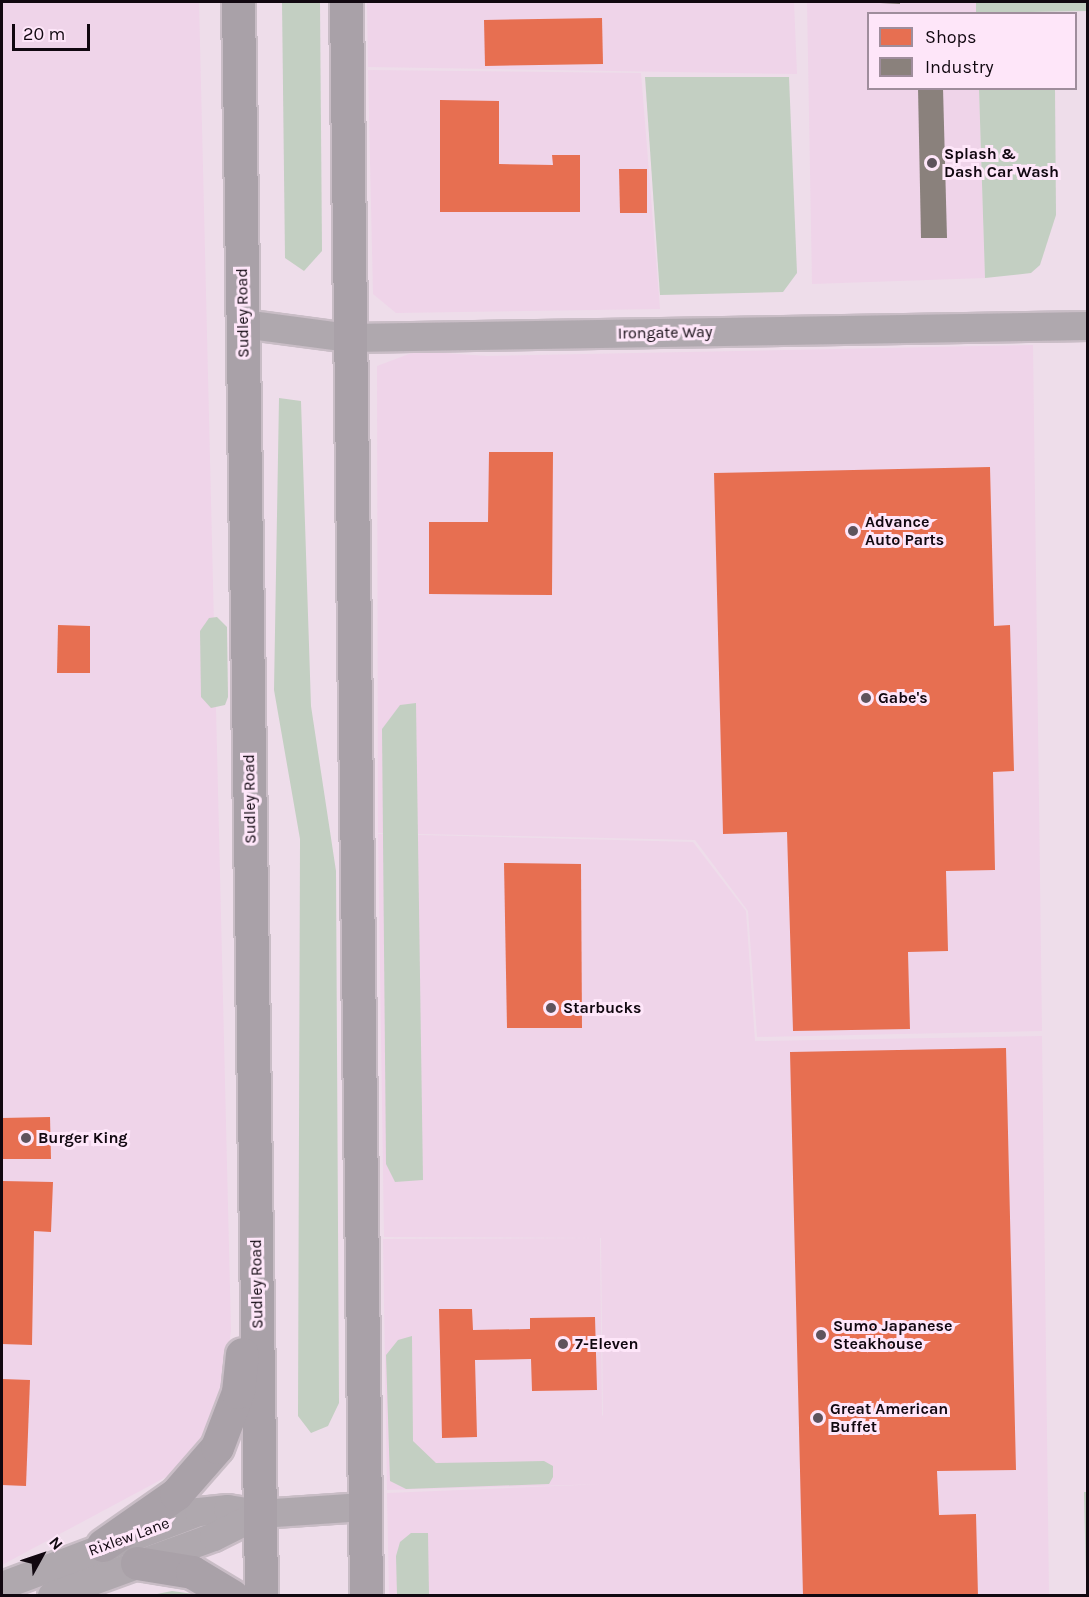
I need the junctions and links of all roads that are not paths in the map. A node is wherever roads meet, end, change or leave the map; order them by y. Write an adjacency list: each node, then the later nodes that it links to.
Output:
1 (238, 2): 3 (main road, Sudley Road)
2 (346, 2): 5 (main road)
3 (243, 324): 5 (street, Irongate Way); 6 (main road, Sudley Road)
4 (1088, 326): 5 (street, Irongate Way)
5 (350, 338): 7 (main road)
6 (256, 1233): 8 (main road, Sudley Road); 9 (main road)
7 (364, 1507): 8 (street, Rixlew Lane); 15 (main road)
8 (260, 1514): 9 (street, Rixlew Lane); 10 (street, Rixlew Lane); 14 (main road, Sudley Road)
9 (104, 1545): 11 (street, Rixlew Lane)
10 (137, 1563): 12 (street, Rixlew Lane); 13 (main road)
11 (2, 1586)
12 (52, 1596)
13 (232, 1596)
14 (261, 1596)
15 (366, 1596)

